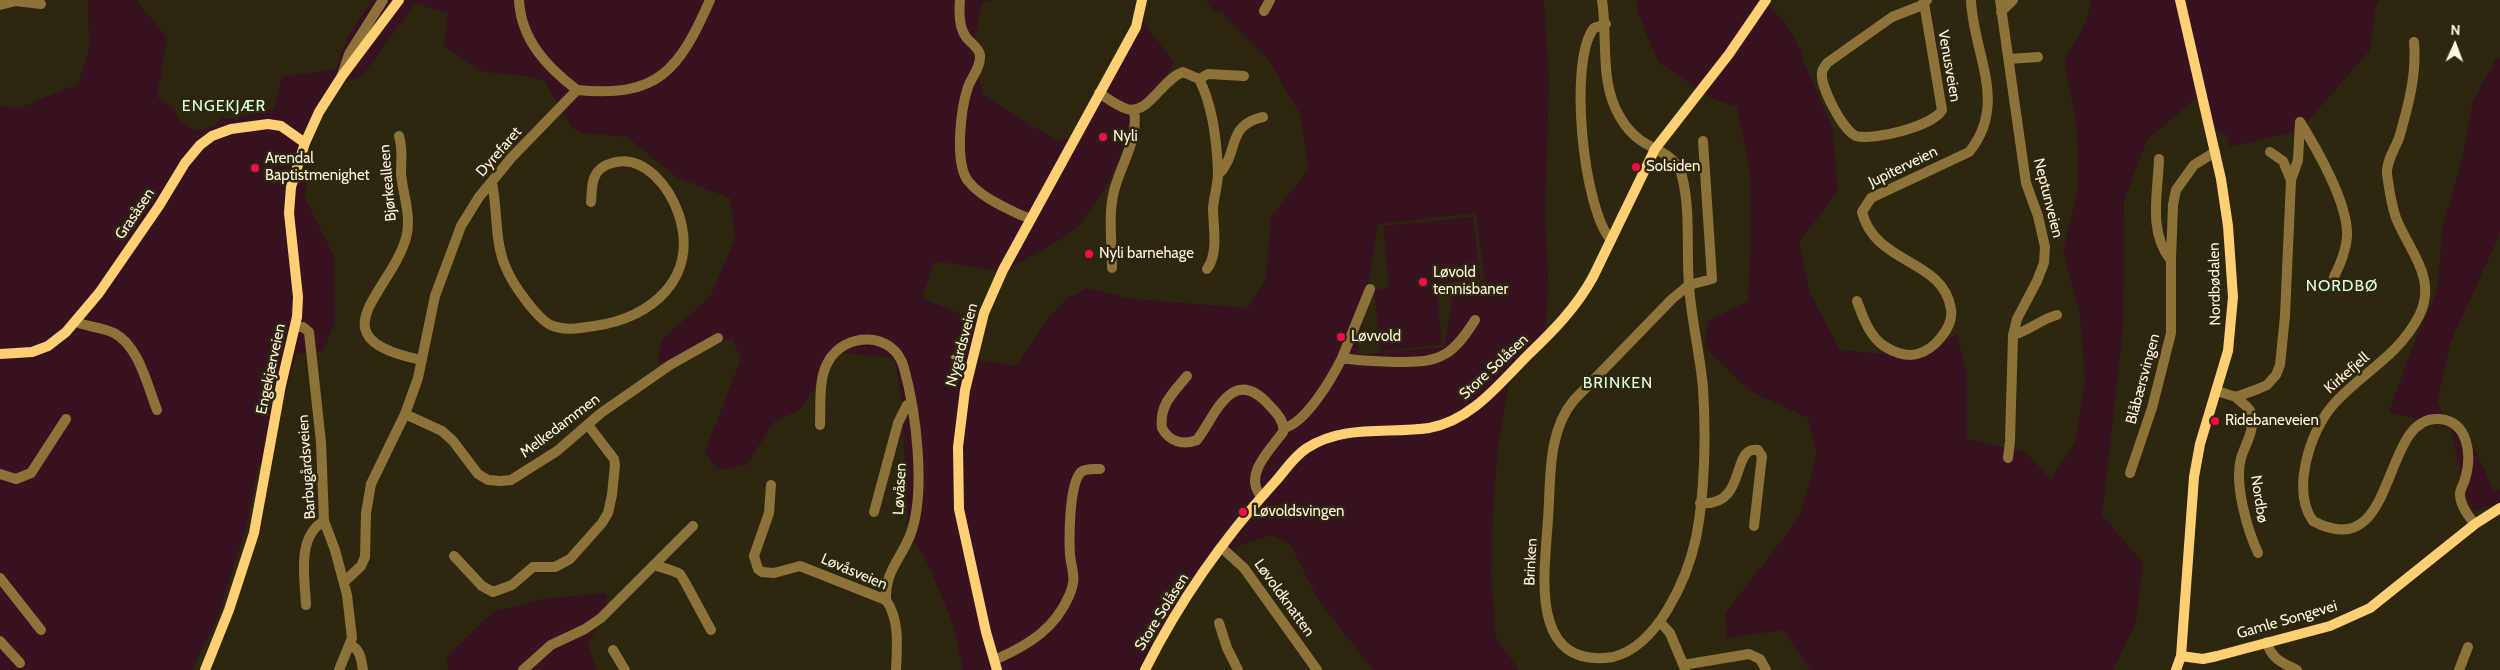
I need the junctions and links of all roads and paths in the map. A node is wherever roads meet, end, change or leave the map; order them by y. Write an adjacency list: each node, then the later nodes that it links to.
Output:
1 (383, 0): 23 (street, Engekjærveien)
2 (400, 0): 23 (street, Engekjærveien)
3 (519, 0): 26 (street)
4 (710, 0): 26 (street)
5 (960, 0): 41 (street)
6 (1142, 0): 27 (street, Nygårdsveien)
7 (1270, 0): 17 (street)
8 (1602, 0): 19 (street)
9 (1766, 0): 33 (street, Store Solåsen)
10 (1971, 0): 49 (street, Jupiterveien)
11 (2000, 0): 18 (street, Neptunveien)
12 (2014, 0): 18 (street)
13 (2180, 0): 34 (street, Nordbødalen)
14 (1926, 2): 14 (street, Venusveien)
15 (42, 4): 16 (street)
16 (0, 5)
17 (1264, 11)
18 (2001, 12): 22 (street, Neptunveien)
19 (1606, 24): 33 (street); 42 (street)
20 (2414, 42): 79 (street, Kirkefjell)
21 (2038, 57): 22 (street)
22 (2009, 59): 54 (street, Neptunveien)
23 (342, 76): 32 (street, Engekjærveien)
24 (1244, 76): 25 (street)
25 (1199, 79): 28 (street); 37 (street)
26 (578, 90): 39 (street, Dyrefaret)
27 (1099, 93): 28 (street); 41 (street, Nygårdsveien)
28 (1134, 110): 44 (street)
29 (1263, 117): 37 (street)
30 (399, 136): 58 (street, Bjørkealleen)
31 (1703, 141): 47 (street, Brinken)
32 (306, 143): 52 (street, Grasåsen); 53 (street, Engekjærveien)
33 (1655, 149): 42 (street, Store Solåsen); 47 (street, Brinken)
34 (2215, 152): 43 (street, Blåbærsvingen); 60 (street, Nordbødalen)
35 (2270, 152): 38 (street)
36 (2159, 159): 43 (street, Blåbærsvingen)
37 (1218, 175): 45 (street)
38 (2291, 180): 46 (street); 61 (street)
39 (492, 183): 40 (street); 58 (street, Dyrefaret)
40 (591, 202)
41 (1030, 218): 100 (street, Nygårdsveien)
42 (1611, 240): 74 (street, Store Solåsen)
43 (2171, 260): 71 (street, Blåbærsvingen)
44 (1112, 268)
45 (1208, 269)
46 (2334, 277)
47 (1688, 285): 75 (street, Brinken); 90 (street, Brinken)
48 (1370, 290): 57 (street)
49 (1856, 301)
50 (2057, 315): 54 (street)
51 (1476, 320): 57 (street)
52 (76, 322): 56 (street, Grasåsen); 63 (street)
53 (295, 326): 78 (street, Barbugårdsveien); 103 (street, Engekjærveien)
54 (2013, 335): 69 (street, Neptunveien)
55 (718, 338): 66 (street, Melkedammen)
56 (0, 354)
57 (1342, 358): 68 (street)
58 (422, 360): 64 (street, Dyrefaret)
59 (1187, 376): 68 (street)
60 (2217, 390): 61 (street); 99 (street, Nordbødalen)
61 (2236, 397): 83 (street, Nordbø)
62 (910, 405): 67 (street, Løvåsen); 77 (street, Løvåsen); 88 (street, Løvåsen)
63 (157, 410)
64 (405, 414): 66 (street, Melkedammen); 87 (street)
65 (66, 419): 72 (street)
66 (588, 425): 84 (street)
67 (820, 425)
68 (1284, 428): 74 (street)
69 (2008, 458)
70 (1100, 469): 100 (street)
71 (2130, 473)
72 (0, 474)
73 (771, 485): 88 (street, Løvåsveien)
74 (1261, 496): 82 (street, Store Solåsen)
75 (1700, 503): 81 (street); 90 (street, Brinken)
76 (2500, 508): 79 (street, Gamle Songevei)
77 (874, 512)
78 (324, 521): 87 (street, Barbugårdsveien); 89 (street)
79 (2475, 524): 96 (street, Gamle Songevei)
80 (693, 526): 85 (street)
81 (1754, 526)
82 (1222, 548): 110 (street, Store Solåsen); 112 (street, Løvoldknatten)
83 (2258, 553)
84 (454, 556)
85 (654, 565): 93 (street); 106 (street)
86 (0, 578): 92 (street)
87 (344, 582): 95 (street, Barbugårdsveien)
88 (886, 600): 108 (street, Løvåsveien)
89 (306, 606)
90 (1660, 622): 102 (street)
91 (1219, 624): 111 (street)
92 (41, 630)
93 (711, 630)
94 (0, 640): 101 (street)
95 (350, 644): 104 (street, Barbugårdsveien); 105 (street)
96 (2268, 647): 99 (street, Gamle Songevei); 115 (street); 116 (street)
97 (2468, 647): 117 (street)
98 (613, 650): 107 (street)
99 (2181, 656): 114 (street)
100 (994, 658): 109 (street, Nygårdsveien)
101 (20, 663)
102 (1684, 667): 113 (street)
103 (205, 670)
104 (339, 670)
105 (363, 670)
106 (523, 670)
107 (625, 670)
108 (896, 670)
109 (997, 670)
110 (1145, 670)
111 (1238, 670)
112 (1317, 670)
113 (1766, 670)
114 (2176, 670)
115 (2275, 670)
116 (2297, 670)
117 (2459, 670)

